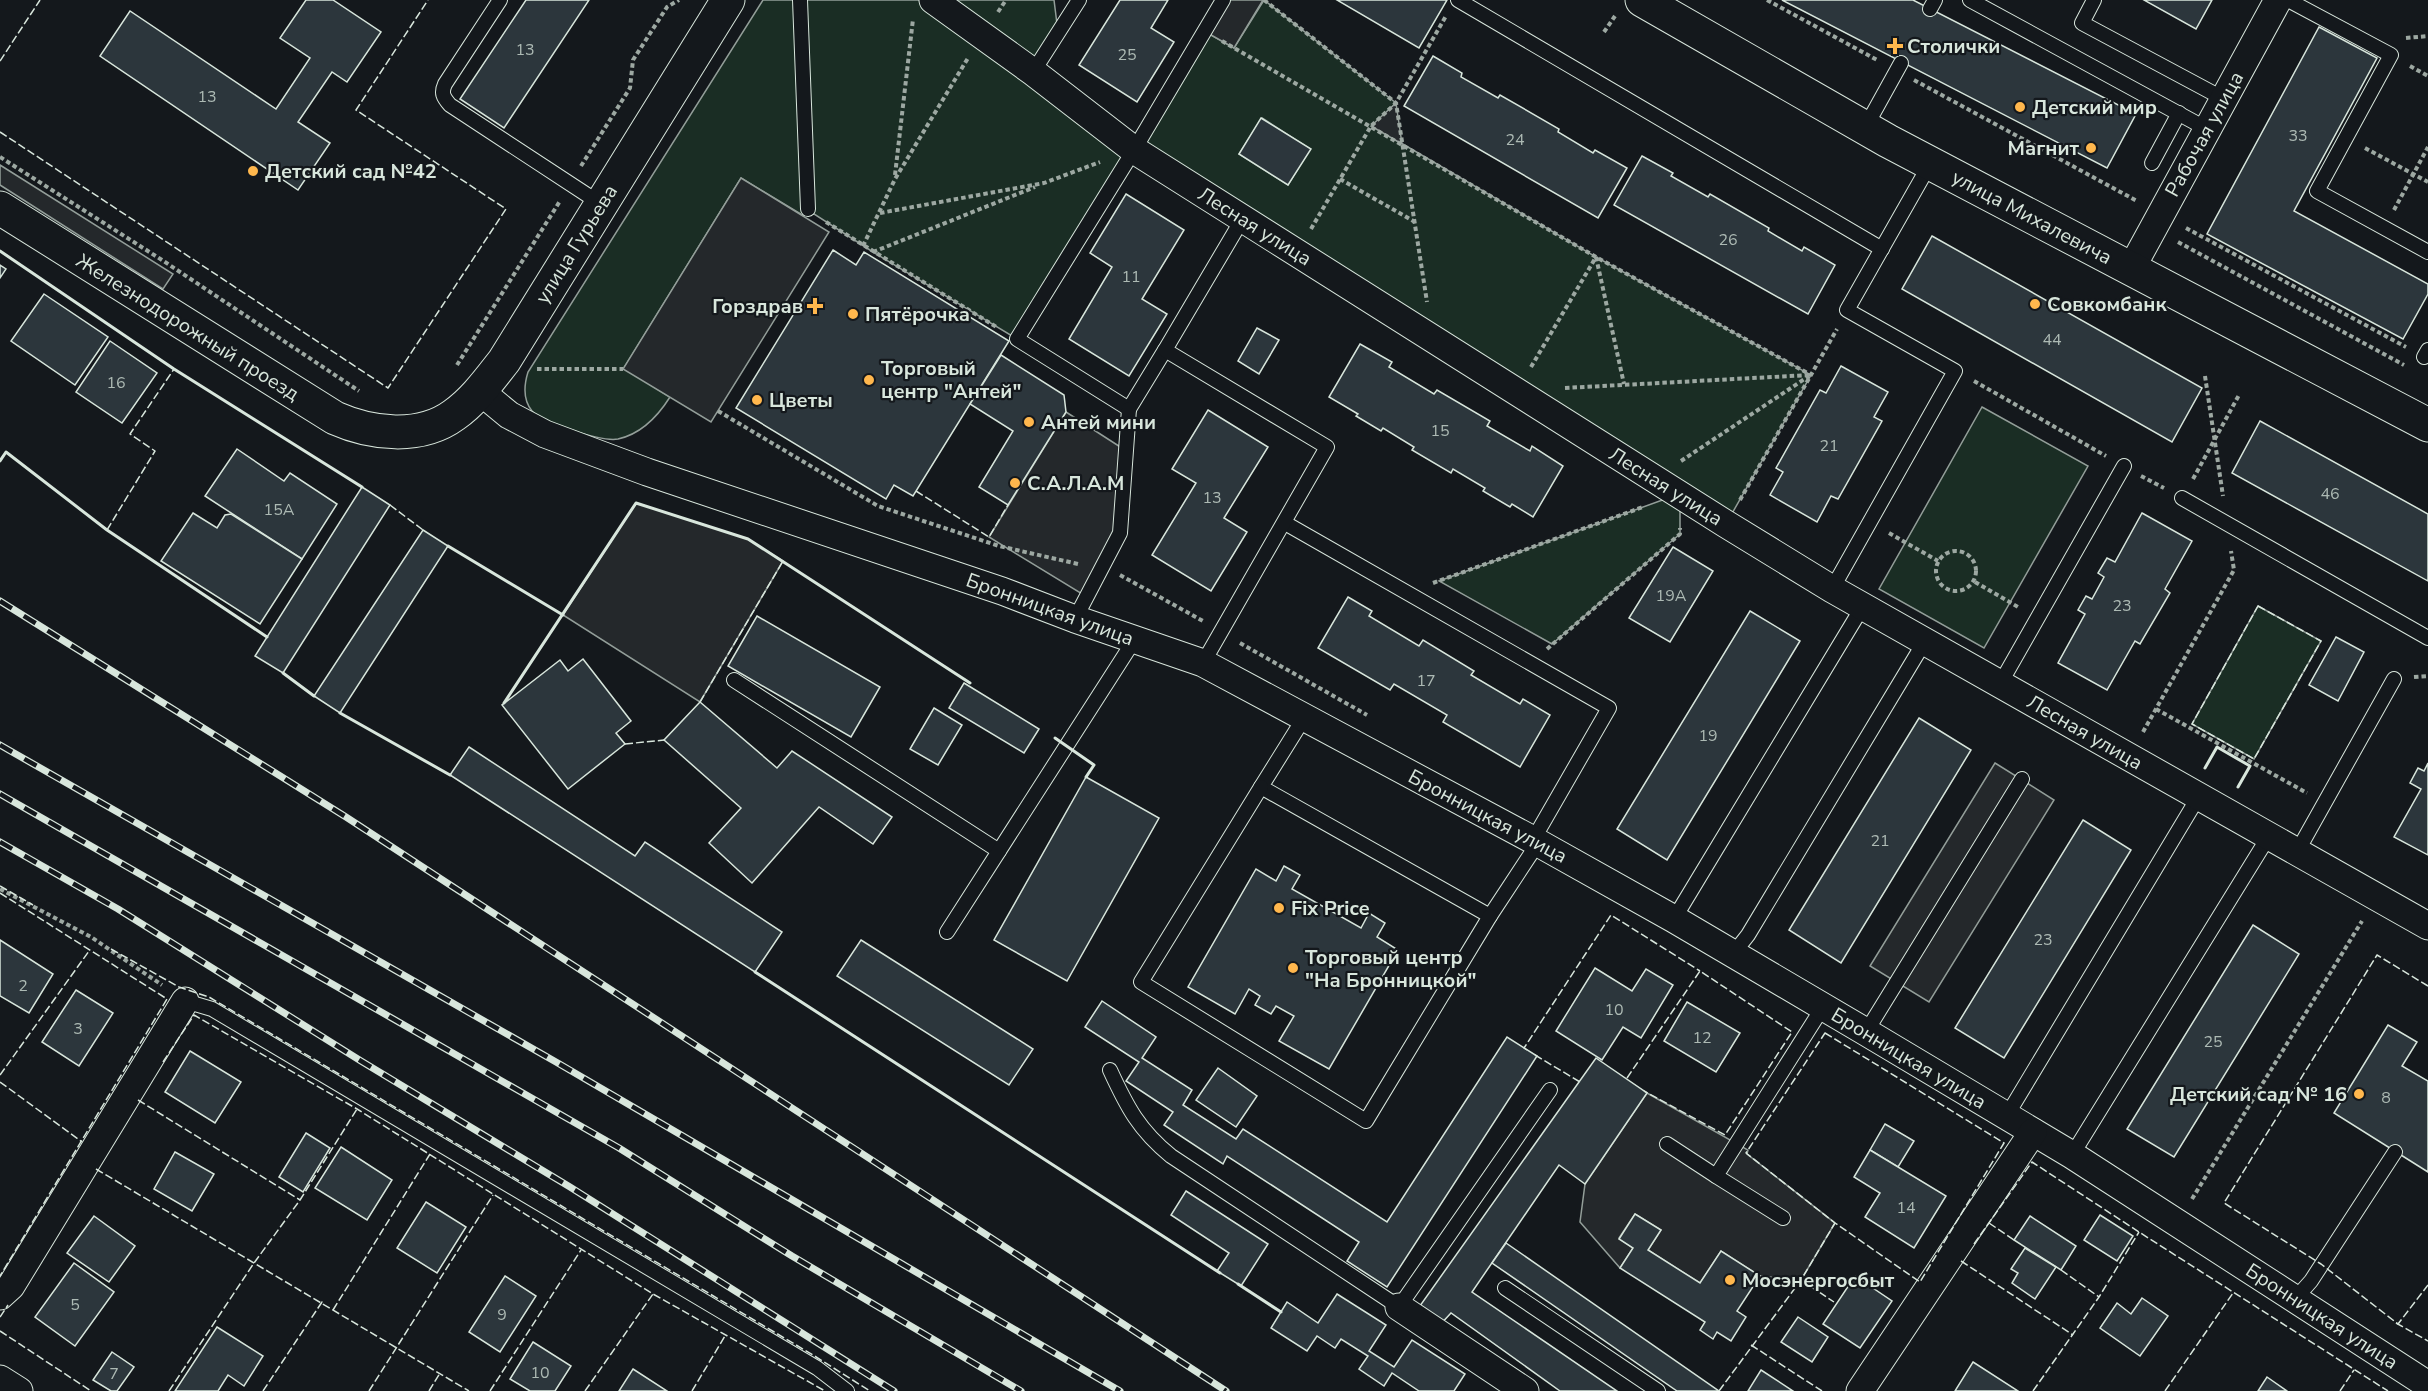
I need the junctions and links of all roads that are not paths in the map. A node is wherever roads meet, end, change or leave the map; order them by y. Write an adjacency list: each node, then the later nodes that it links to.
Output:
1 (500, 0): 22 (lane)
2 (728, 0): 22 (street, улица Гурьева)
3 (800, 0): 24 (lane)
4 (1079, 0): 14 (lane)
5 (1222, 0): 19 (lane)
6 (1642, 0): 17 (street, улица Михалевича)
7 (1970, 0): 16 (lane)
8 (2094, 0): 15 (lane)
9 (2278, 0): 15 (street, Рабочая улица)
10 (2288, 0): 27 (lane)
11 (1454, 5): 26 (lane)
12 (923, 6): 14 (street, Лесная улица)
13 (1899, 67): 17 (lane)
14 (1033, 72): 19 (street, Лесная улица)
15 (2224, 99): 18 (street, Рабочая улица)
16 (2179, 113): 18 (lane); 20 (lane)
17 (1865, 128): 21 (street, улица Михалевича)
18 (2207, 129): 28 (street, Рабочая улица)
19 (1134, 150): 25 (street, Лесная улица); 31 (lane)
20 (2152, 163)
21 (1930, 164): 26 (lane); 28 (street, улица Михалевича)
22 (601, 204): 30 (street, улица Гурьева)
23 (0, 208): 33 (street, Железнодорожный проезд)
24 (808, 209)
25 (1243, 219): 29 (lane); 37 (street, Лесная улица)
26 (1882, 249): 37 (lane)
27 (2428, 252)
28 (2131, 269): 32 (street, улица Михалевича)
29 (1165, 350): 31 (lane); 36 (lane)
30 (480, 391): 33 (street, улица Гурьева); 39 (street, Бронницкая улица)
31 (1129, 409): 39 (lane)
32 (2428, 425)
33 (382, 431)
34 (2124, 466): 46 (lane)
35 (2182, 498): 40 (lane)
36 (1284, 523): 43 (lane); 52 (lane)
37 (1832, 589): 38 (street, Лесная улица)
38 (1863, 606): 42 (street, Лесная улица); 56 (lane)
39 (1075, 619): 41 (street, Бронницкая улица)
40 (2428, 638)
41 (1135, 639): 43 (street, Бронницкая улица); 53 (lane)
42 (1924, 641): 46 (street, Лесная улица); 59 (lane)
43 (1203, 663): 47 (street, Бронницкая улица)
44 (2394, 679): 54 (lane)
45 (734, 680): 53 (lane)
46 (2000, 684): 50 (street, Лесная улица)
47 (1304, 718): 49 (lane); 52 (street, Бронницкая улица)
48 (2022, 779): 62 (lane)
49 (1261, 787): 55 (lane); 55 (lane)
50 (2199, 796): 51 (street, Лесная улица); 65 (lane)
51 (2269, 836): 54 (street, Лесная улица); 69 (lane)
52 (1536, 841): 55 (lane); 56 (street, Бронницкая улица)
53 (999, 851): 58 (lane)
54 (2297, 852): 57 (street, Лесная улица)
55 (1490, 916)
56 (1674, 919): 59 (street, Бронницкая улица)
57 (2428, 926)
58 (947, 932)
59 (1733, 954): 61 (street, Бронницкая улица)
60 (185, 1001): 73 (street); 79 (lane)
61 (1823, 1007): 62 (street, Бронницкая улица); 70 (lane)
62 (1866, 1032): 65 (street, Бронницкая улица)
63 (1110, 1070): 75 (lane)
64 (1550, 1089): 75 (lane)
65 (2006, 1117): 66 (street, Бронницкая улица)
66 (2033, 1132): 69 (street, Бронницкая улица); 82 (street)
67 (1667, 1144): 70 (lane)
68 (2395, 1152): 74 (lane)
69 (2072, 1155): 74 (street, Бронницкая улица)
70 (1716, 1176): 71 (lane)
71 (1783, 1218)
72 (1505, 1288): 81 (lane)
73 (0, 1296)
74 (2295, 1299): 77 (street, Бронницкая улица)
75 (1399, 1306): 80 (street)
76 (0, 1379): 78 (street)
77 (2428, 1384)
78 (19, 1391)
79 (848, 1391)
80 (1525, 1391)
81 (1658, 1391)
82 (1860, 1391)

